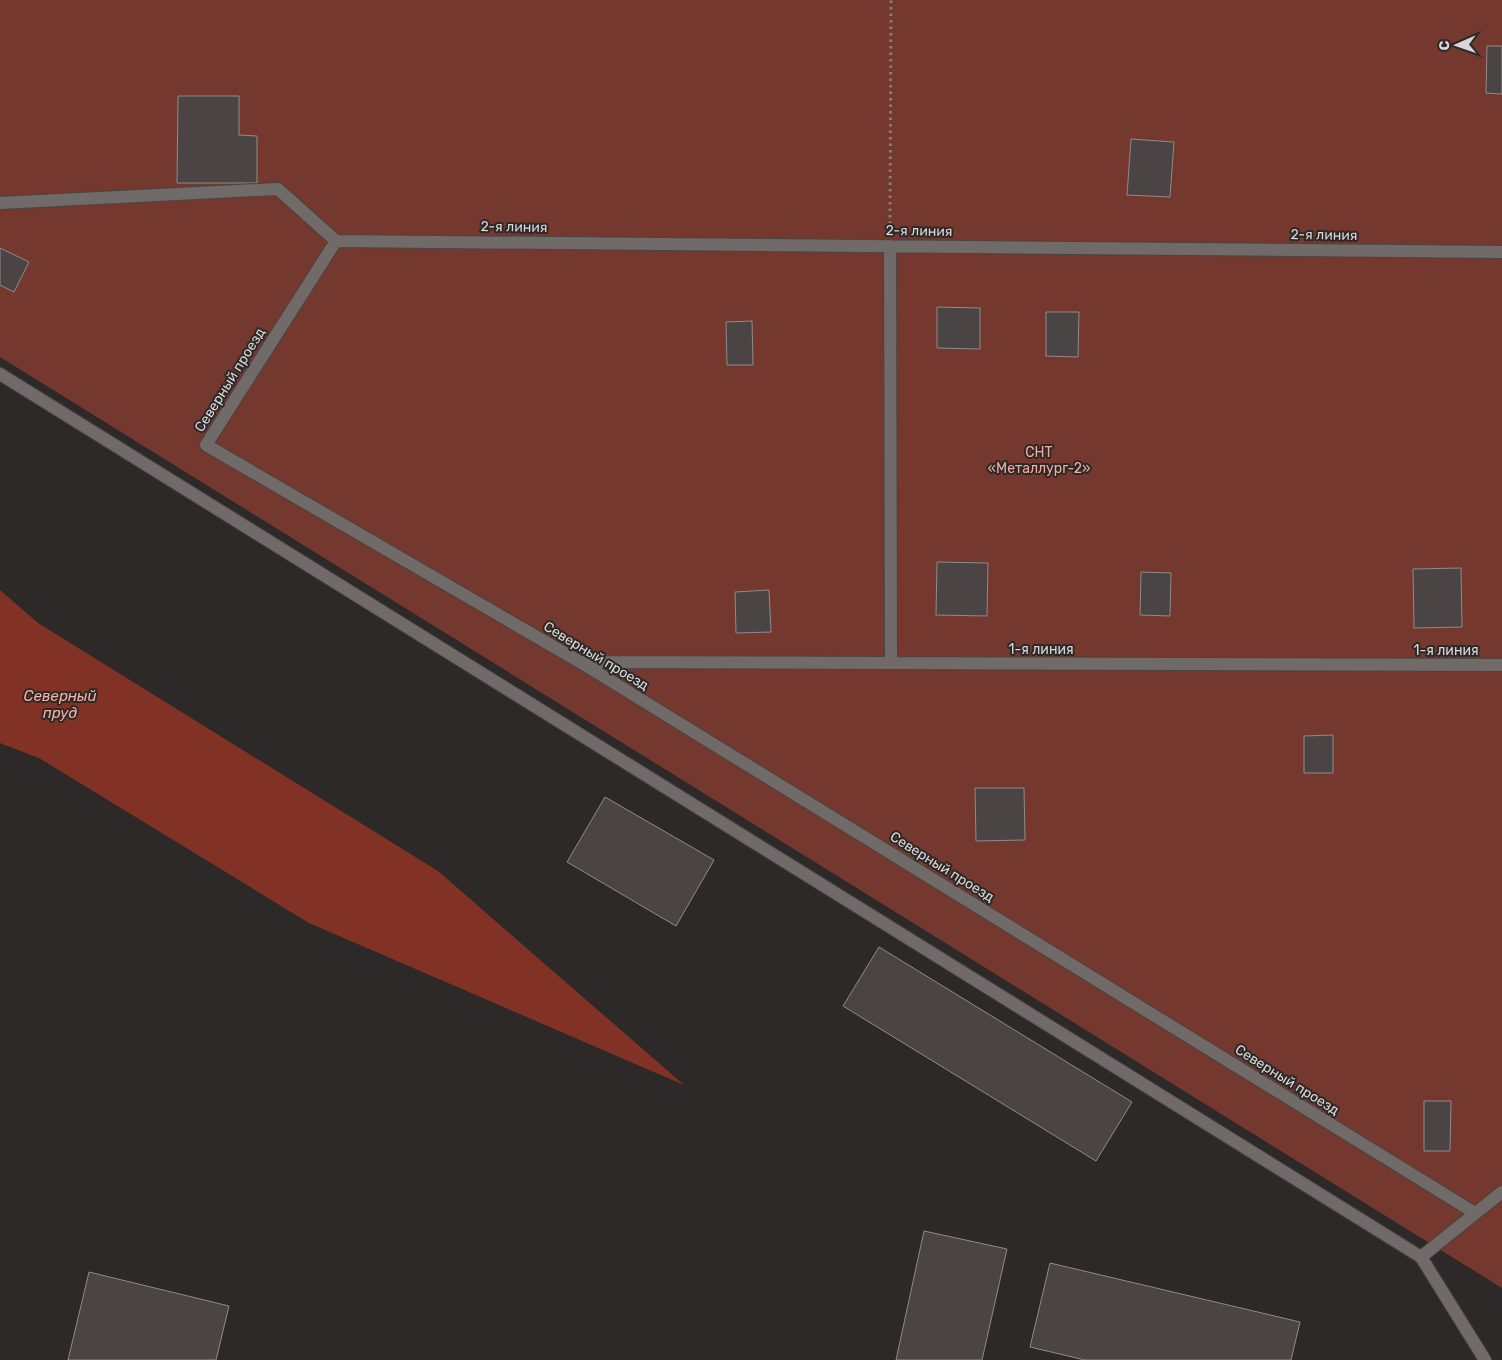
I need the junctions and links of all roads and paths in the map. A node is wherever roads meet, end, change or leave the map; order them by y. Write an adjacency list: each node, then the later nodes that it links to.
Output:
1 (891, 0): 4 (path)
2 (0, 204): 3 (street)
3 (336, 241): 4 (street, 2-я линия); 7 (street, Северный проезд)
4 (890, 246): 5 (street, 2-я линия); 8 (street)
5 (1502, 252)
6 (0, 374): 12 (street)
7 (580, 662): 8 (street, 1-я линия); 11 (street, Северный проезд)
8 (892, 663): 9 (street, 1-я линия)
9 (1502, 665)
10 (1502, 1192): 11 (street)
11 (1475, 1214): 12 (street)
12 (1421, 1257): 13 (street)
13 (1485, 1360)

